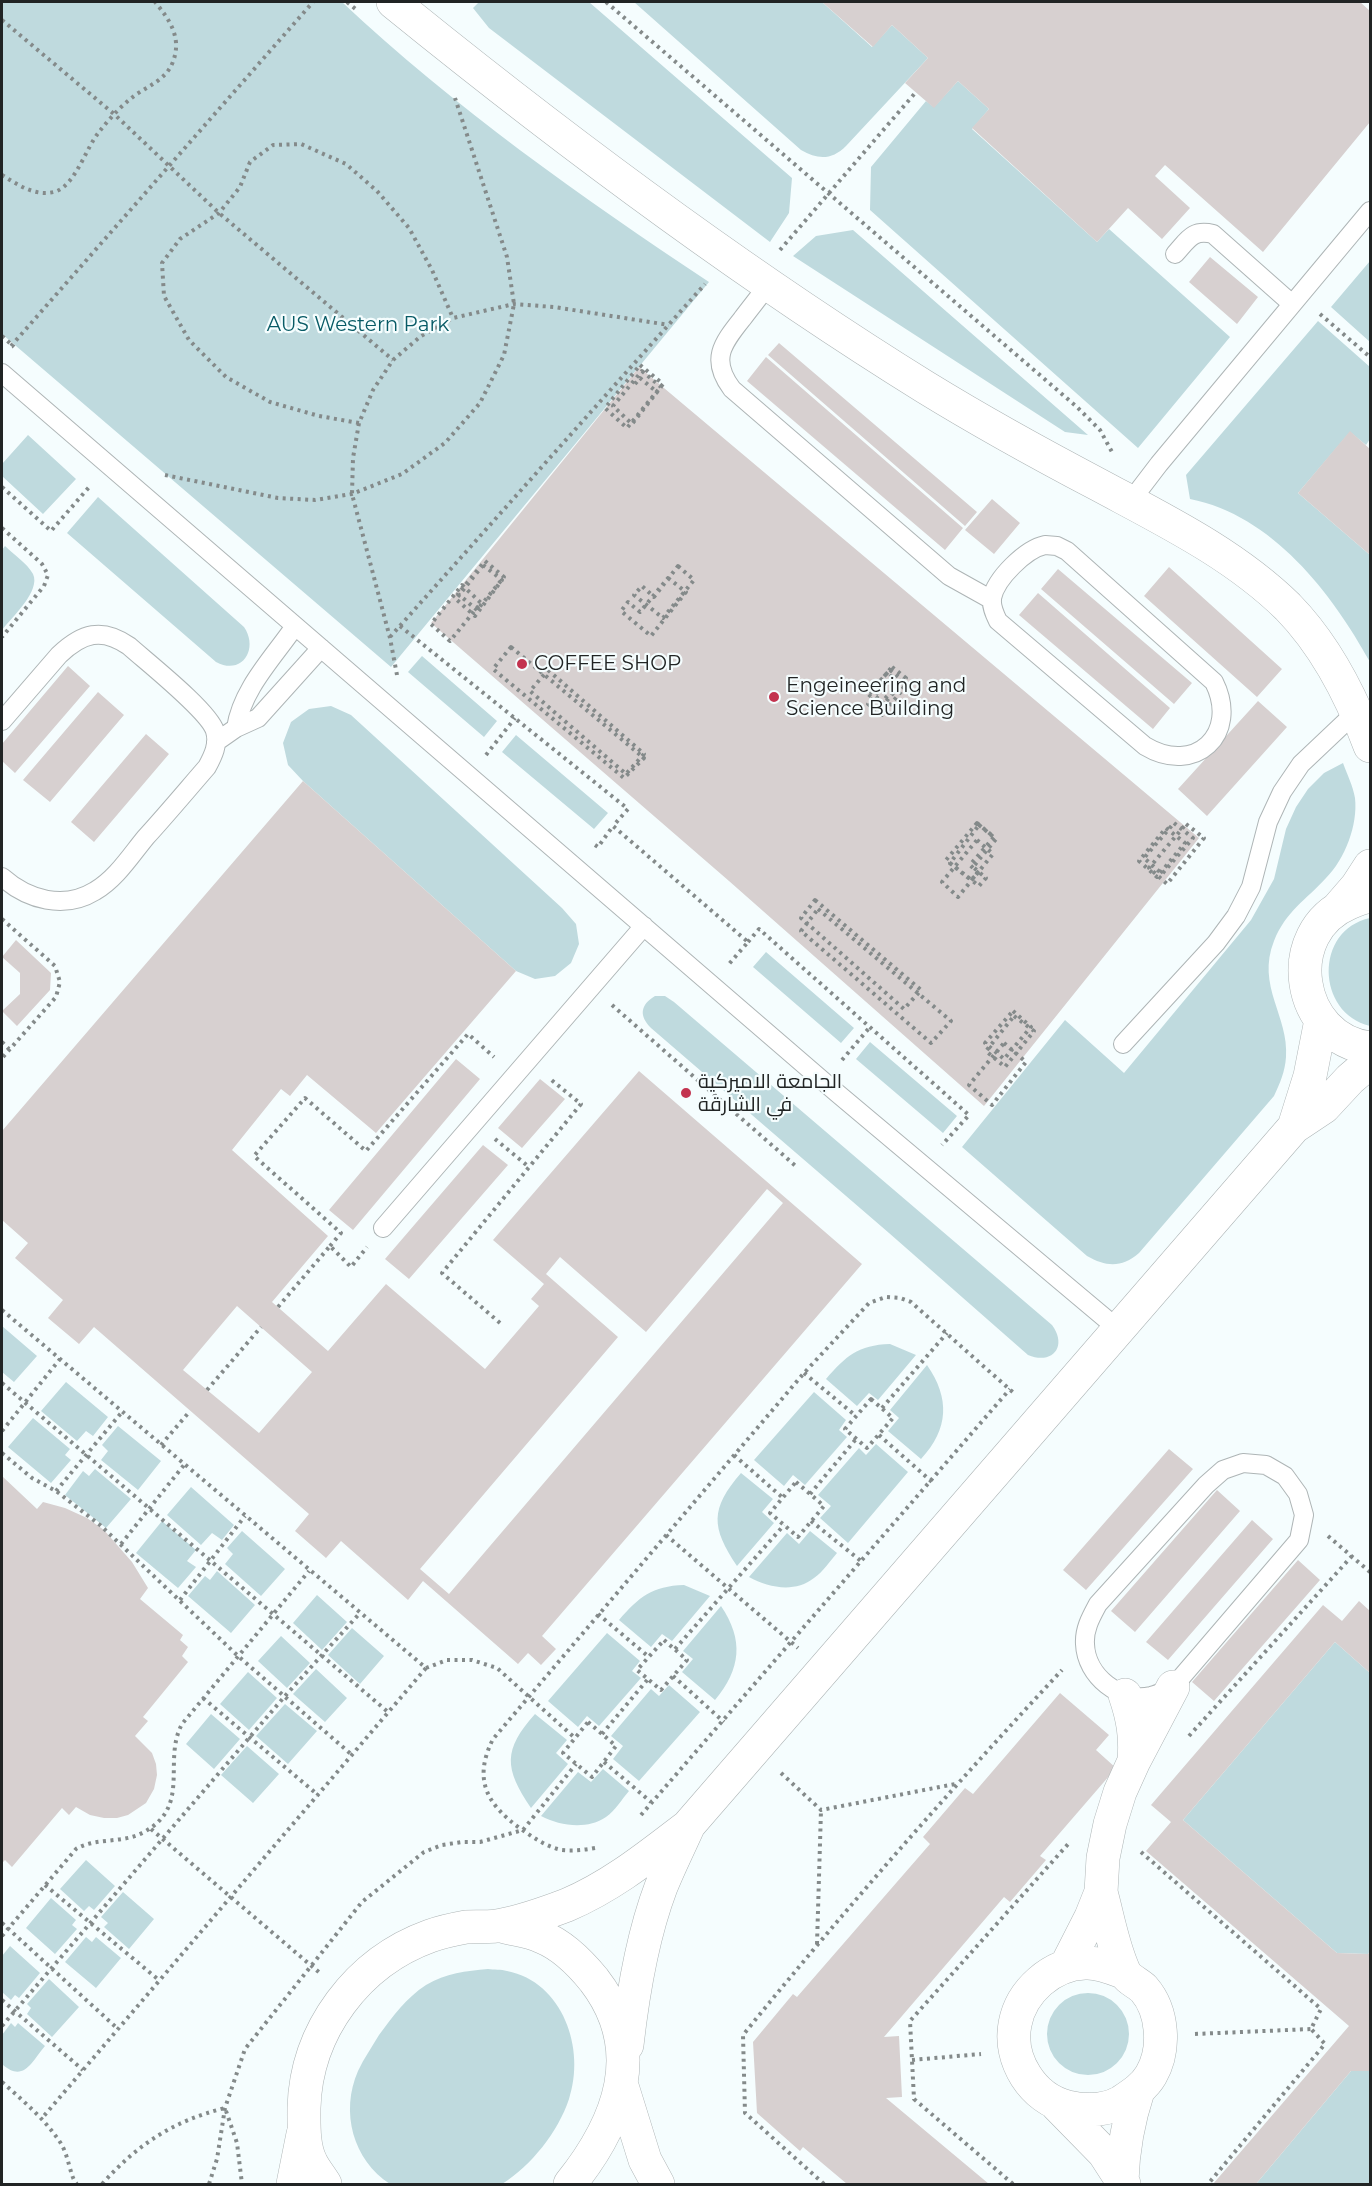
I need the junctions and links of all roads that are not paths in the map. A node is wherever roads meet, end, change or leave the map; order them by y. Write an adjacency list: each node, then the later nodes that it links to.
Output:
1 (393, 2): 4 (street)
2 (1371, 211): 5 (lane)
3 (1175, 254): 5 (lane)
4 (771, 272): 7 (street); 8 (lane)
5 (1292, 304): 7 (lane)
6 (2, 374): 9 (lane)
7 (1130, 502): 11 (street)
8 (992, 600): 8 (lane)
9 (295, 627): 10 (lane); 13 (lane)
10 (321, 648): 13 (lane); 20 (lane)
11 (1357, 711): 15 (street); 22 (lane)
12 (2, 721): 14 (lane)
13 (236, 728): 14 (lane)
14 (216, 742): 17 (lane)
15 (1371, 746)
16 (1371, 866): 19 (street)
17 (2, 877)
18 (1371, 896): 19 (street)
19 (1338, 908): 21 (street)
20 (644, 926): 26 (lane); 27 (lane)
21 (1321, 1020): 23 (street); 25 (street)
22 (1123, 1044)
23 (1371, 1048)
24 (1371, 1062): 25 (street)
25 (1294, 1127): 27 (street)
26 (383, 1228)
27 (1118, 1329): 31 (street)
28 (1173, 1687): 29 (lane); 29 (lane); 30 (street)
29 (1125, 1695): 30 (street)
30 (1134, 1761): 32 (street)
31 (688, 1826): 33 (street); 36 (street)
32 (1101, 1892): 34 (street); 35 (street)
33 (500, 1926): 36 (street); 39 (street)
34 (1066, 1966): 35 (street); 38 (street)
35 (1125, 1973): 37 (street)
36 (623, 2075): 43 (street); 44 (street)
37 (1138, 2091): 38 (street); 40 (street)
38 (1057, 2105): 40 (street)
39 (304, 2129): 41 (street); 42 (street)
40 (1123, 2183)
41 (292, 2184)
42 (325, 2184)
43 (570, 2184)
44 (658, 2184)

